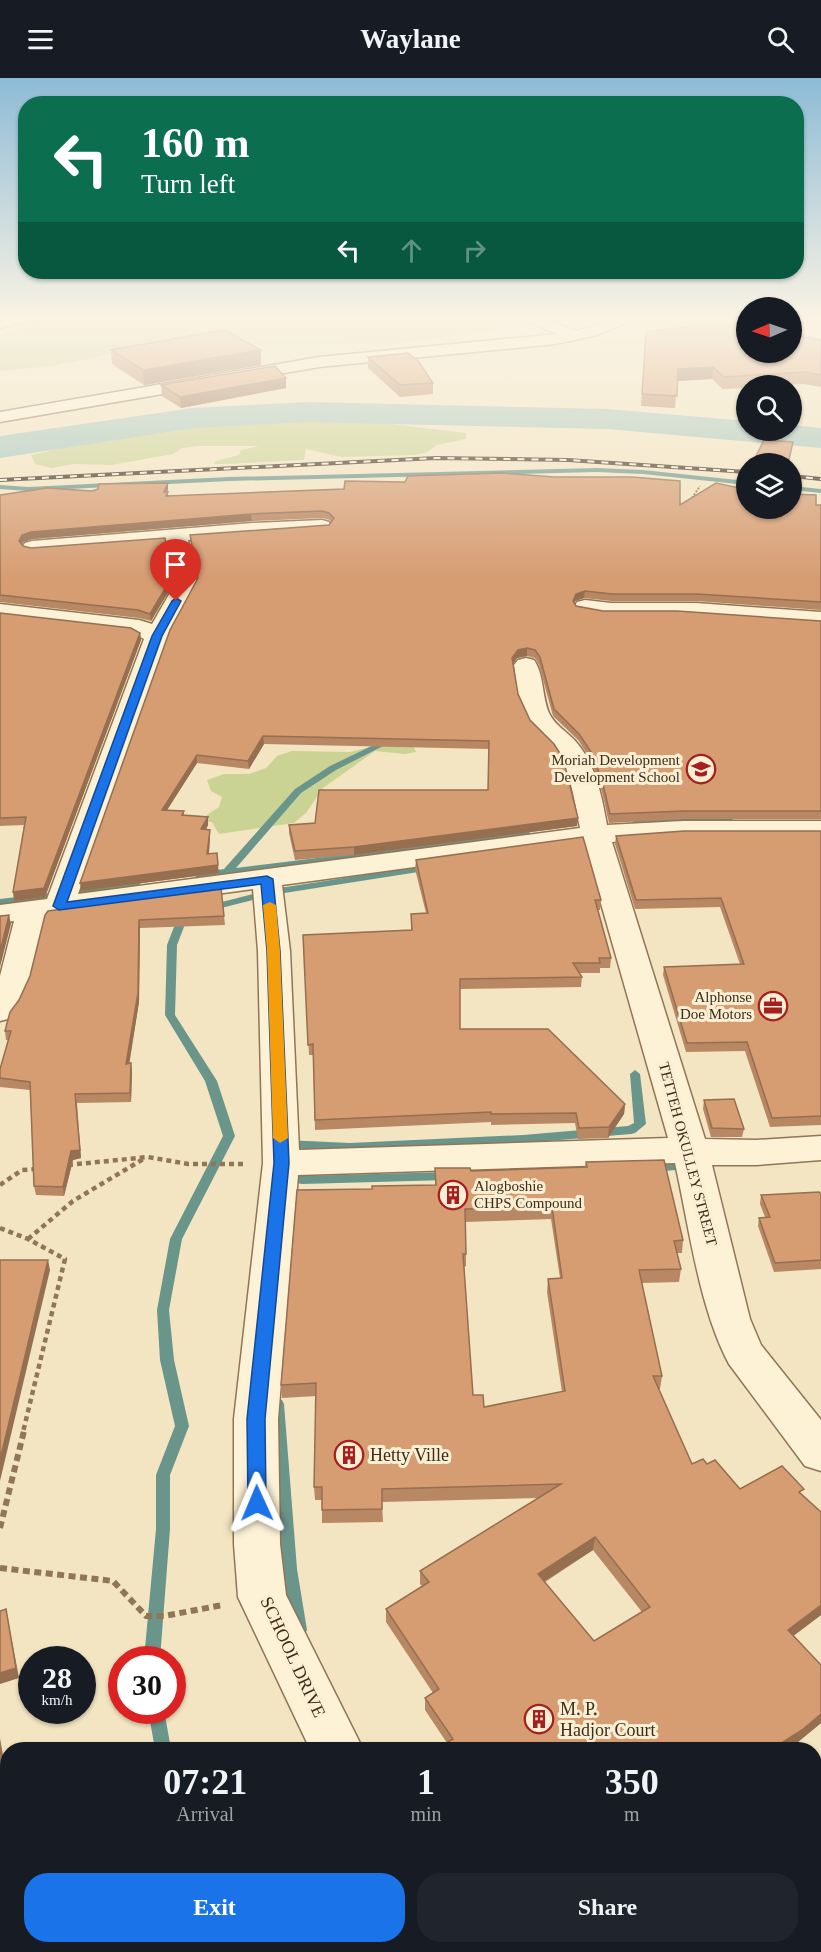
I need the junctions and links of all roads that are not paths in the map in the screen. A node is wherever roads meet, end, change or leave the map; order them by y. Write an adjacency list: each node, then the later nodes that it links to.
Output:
1 (79, 403): 2 (street)
2 (0, 417)
3 (322, 526): 4 (street)
4 (177, 535): 5 (street); 9 (street)
5 (32, 547)
6 (585, 607): 8 (street)
7 (0, 611): 9 (street)
8 (821, 619)
9 (157, 636): 14 (street)
10 (526, 666): 12 (street, TETTEH OKULLEY STREET)
11 (821, 829): 12 (street)
12 (595, 834): 13 (street); 18 (street, TETTEH OKULLEY STREET)
13 (267, 879): 14 (street); 19 (street, SCHOOL DRIVE)
14 (48, 908): 15 (street); 16 (street)
15 (0, 914)
16 (0, 1011)
17 (821, 1148): 18 (street)
18 (690, 1150): 19 (street); 20 (street, TETTEH OKULLEY STREET)
19 (281, 1163): 21 (street, SCHOOL DRIVE)
20 (821, 1453)
21 (334, 1742)

